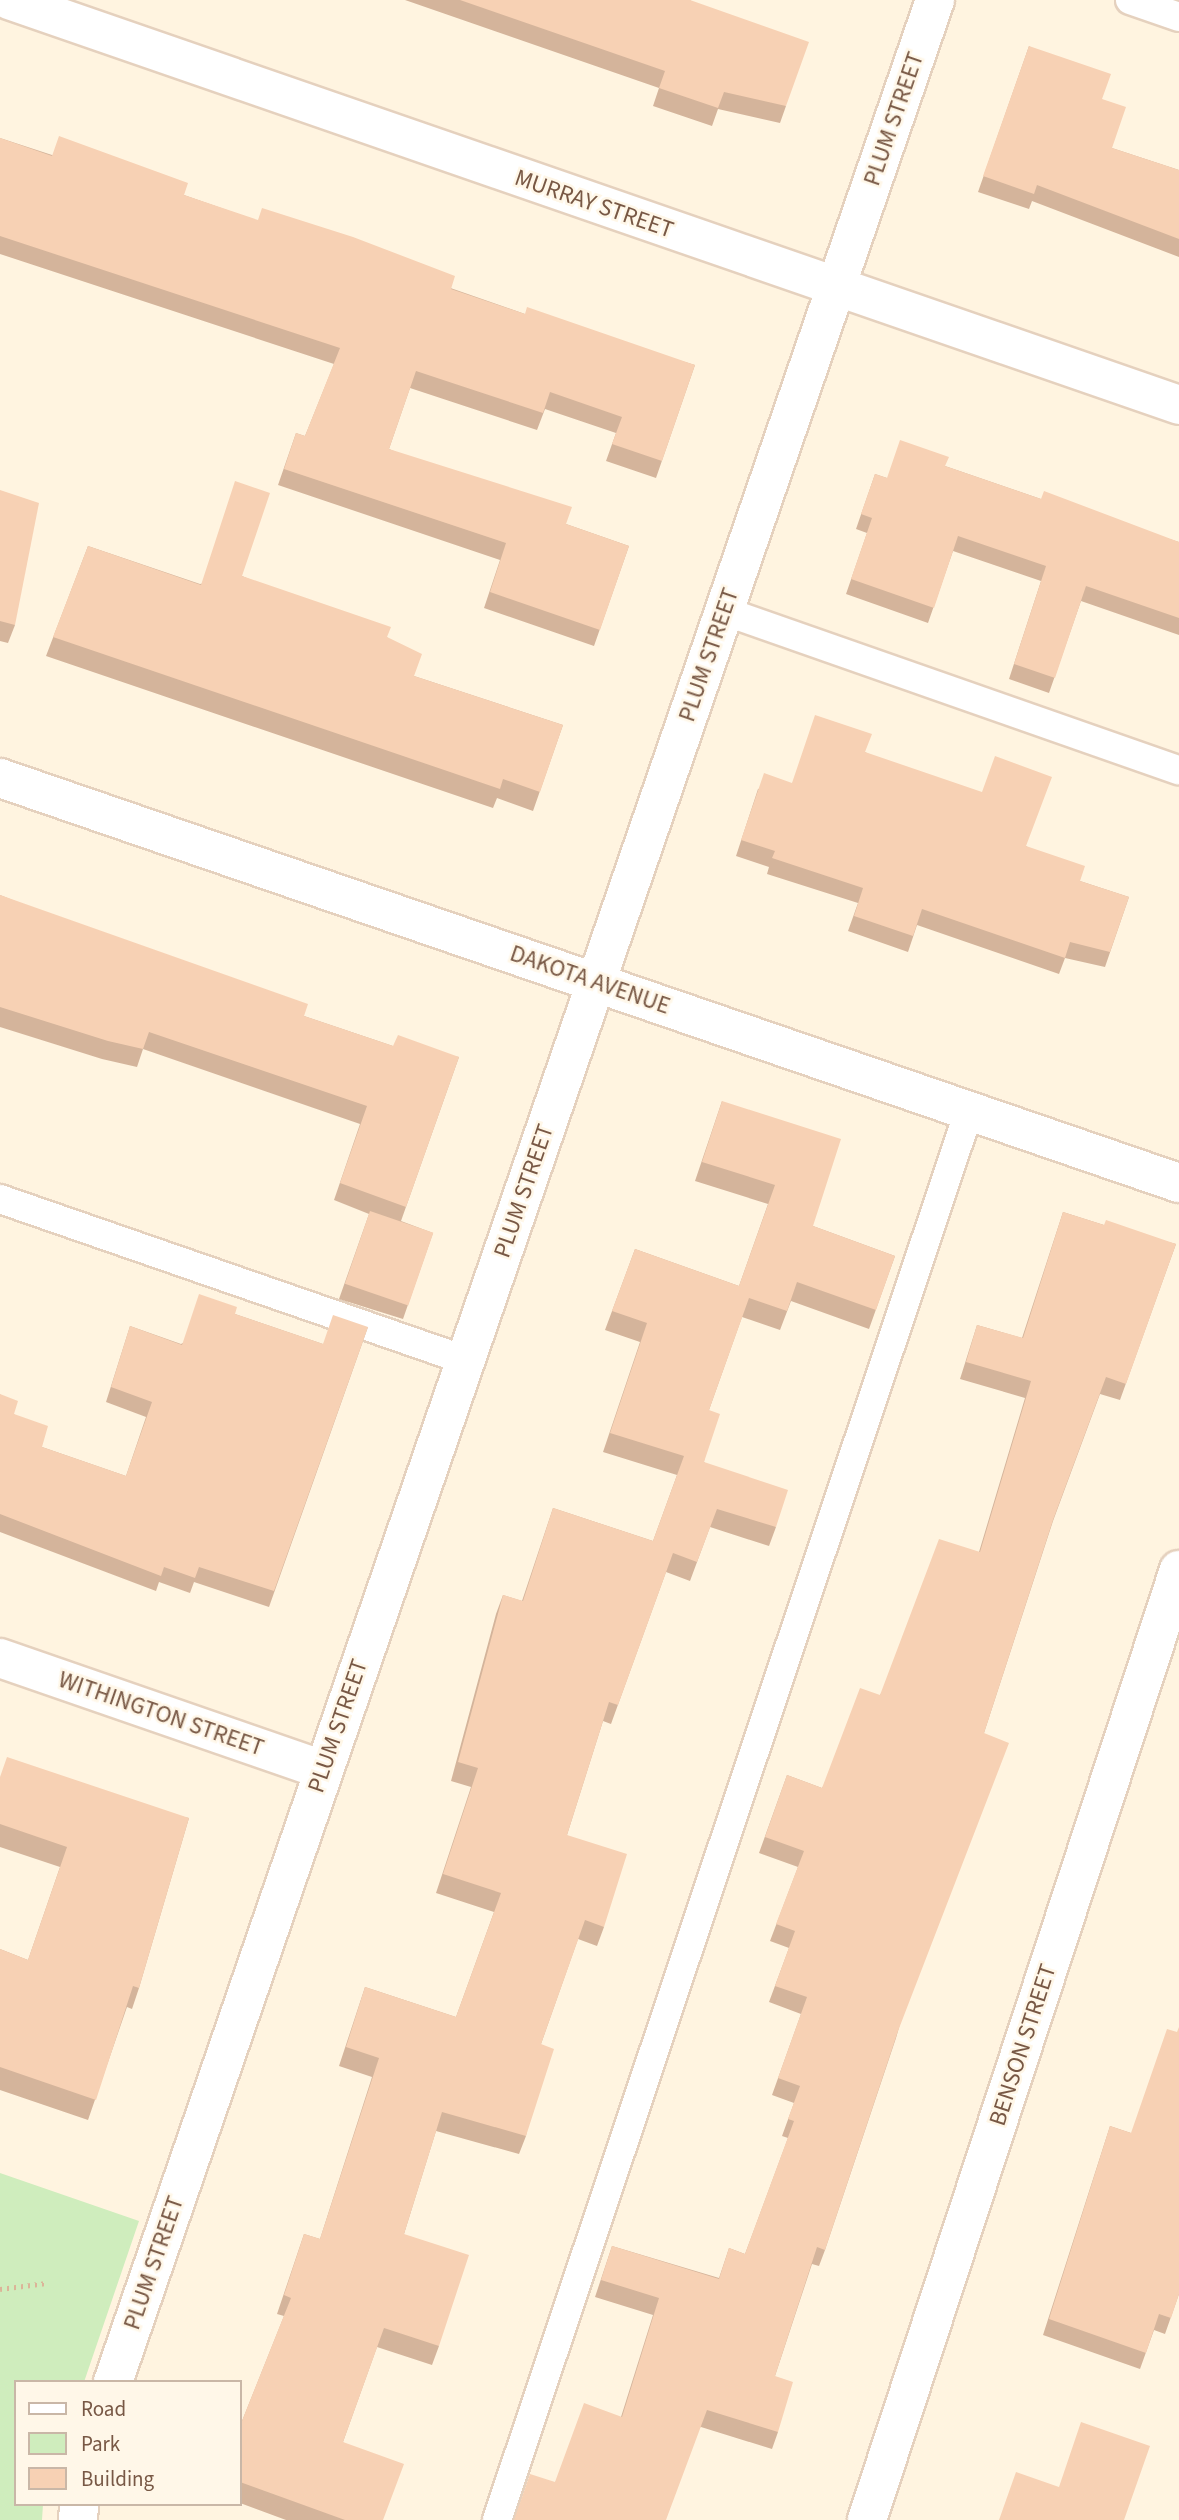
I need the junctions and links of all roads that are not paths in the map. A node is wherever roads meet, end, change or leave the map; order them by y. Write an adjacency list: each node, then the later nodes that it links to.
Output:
1 (9, 0): 5 (street, MURRAY STREET)
2 (934, 0): 5 (street, PLUM STREET)
3 (1130, 0): 4 (lane)
4 (1179, 17)
5 (836, 289): 6 (street, MURRAY STREET); 7 (street, PLUM STREET)
6 (1179, 405)
7 (724, 611): 8 (lane); 10 (street, PLUM STREET)
8 (1179, 770)
9 (0, 778): 10 (street, DAKOTA AVENUE)
10 (597, 982): 11 (street, DAKOTA AVENUE); 14 (street, PLUM STREET)
11 (969, 1111): 12 (street, DAKOTA AVENUE); 19 (lane)
12 (1179, 1183)
13 (0, 1199): 14 (lane)
14 (465, 1360): 17 (street, PLUM STREET)
15 (1179, 1570): 20 (street, BENSON STREET)
16 (0, 1658): 17 (street, WITHINGTON STREET)
17 (323, 1770): 18 (street, PLUM STREET)
18 (114, 2380)
19 (497, 2520)
20 (867, 2520)

